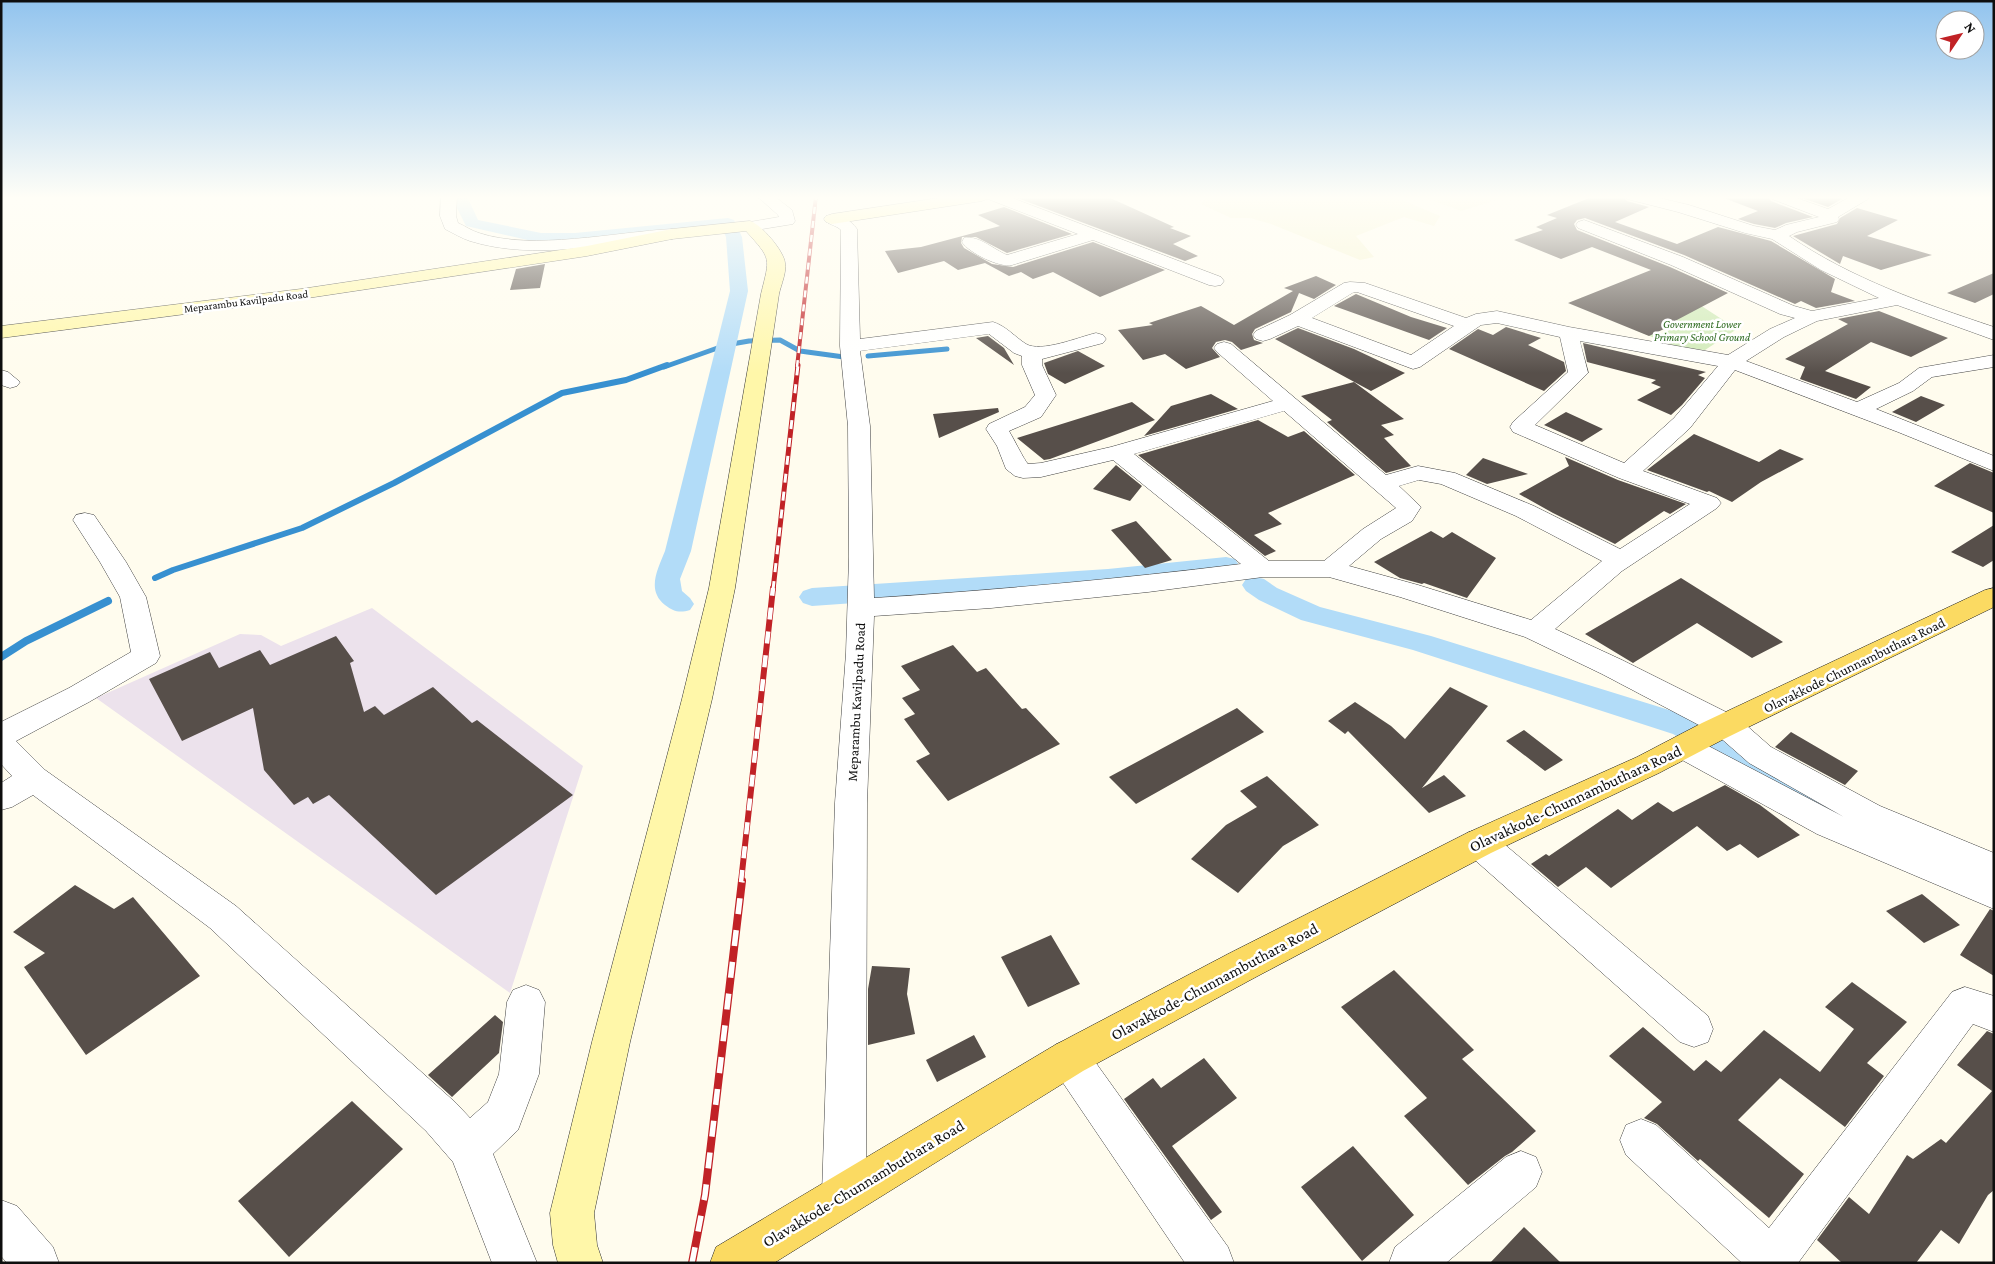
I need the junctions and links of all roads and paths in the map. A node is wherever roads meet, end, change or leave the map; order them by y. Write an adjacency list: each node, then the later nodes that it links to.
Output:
1 (561, 255): 14 (main road, Meparambu Kavilpadu Road)
2 (774, 255): 57 (main road)
3 (849, 255): 19 (street, Meparambu Kavilpadu Road)
4 (992, 255): 5 (street)
5 (1026, 255)
6 (1149, 255): 9 (street)
7 (1661, 255): 11 (street)
8 (1808, 255): 10 (street)
9 (1215, 281)
10 (1901, 300): 11 (street); 16 (street)
11 (1812, 317): 23 (street)
12 (1297, 320): 13 (street); 13 (street); 17 (street)
13 (1468, 325): 15 (street)
14 (1, 332)
15 (1569, 333): 23 (street); 28 (street)
16 (1994, 334)
17 (1263, 335)
18 (1096, 339): 21 (street)
19 (850, 346): 21 (street); 35 (street, Meparambu Kavilpadu Road)
20 (1224, 348): 24 (street)
21 (1032, 353): 26 (street)
22 (1994, 361): 25 (street)
23 (1731, 362): 25 (street); 28 (street)
24 (1289, 403): 26 (street); 29 (street)
25 (1858, 410): 27 (street)
26 (1117, 452): 33 (street)
27 (1994, 464)
28 (1627, 473): 31 (street)
29 (1383, 483): 31 (street); 32 (street)
30 (85, 520): 37 (street)
31 (1621, 560): 36 (street)
32 (1330, 569): 33 (street); 36 (street)
33 (1252, 571): 35 (street)
34 (1994, 596): 38 (main road, Olavakkode Chunnambuthara Road)
35 (860, 608): 52 (street, Meparambu Kavilpadu Road)
36 (1535, 631): 38 (street)
37 (1, 735)
38 (1704, 736): 42 (main road, Olavakkode-Chunnambuthara Road); 43 (street); 44 (street)
39 (1, 744): 40 (street)
40 (34, 779): 41 (street); 50 (street)
41 (1, 798)
42 (1479, 843): 47 (street); 48 (main road, Olavakkode-Chunnambuthara Road)
43 (1994, 868)
44 (1994, 894)
45 (526, 1002): 50 (street)
46 (1994, 1014): 54 (street)
47 (1694, 1029)
48 (1069, 1058): 52 (main road, Olavakkode-Chunnambuthara Road); 59 (street)
49 (1641, 1140): 54 (street)
50 (469, 1148): 56 (street)
51 (1521, 1172): 60 (street)
52 (844, 1194): 58 (main road, Olavakkode-Chunnambuthara Road)
53 (1, 1222): 55 (street)
54 (1773, 1262)
55 (36, 1263)
56 (515, 1263)
57 (581, 1263)
58 (732, 1263)
59 (1212, 1263)
60 (1411, 1263)

